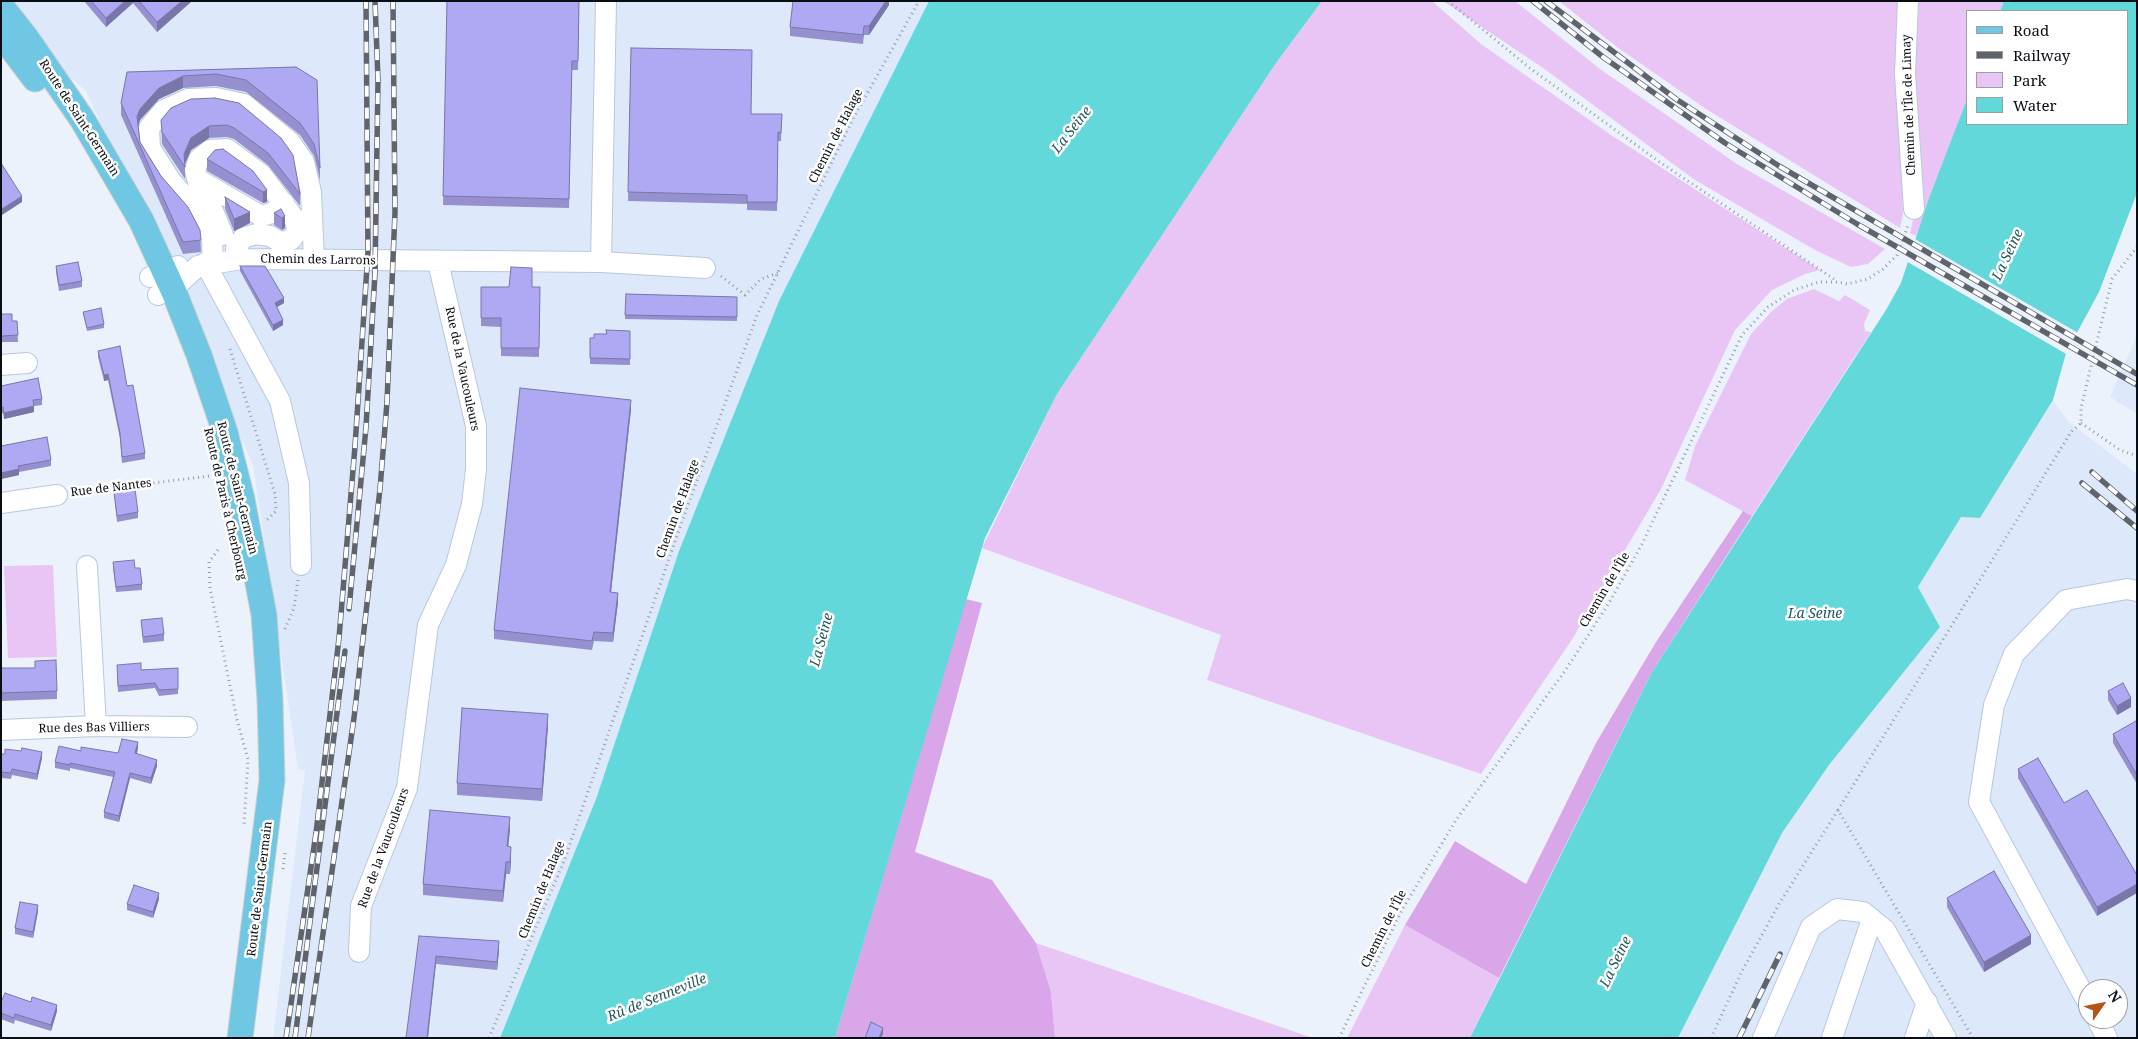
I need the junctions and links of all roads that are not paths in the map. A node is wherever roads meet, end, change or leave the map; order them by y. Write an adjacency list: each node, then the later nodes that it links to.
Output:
1 (606, 1): 11 (street)
2 (1908, 1): 7 (street, Chemin de l'Île de Limay)
3 (1, 6): 13 (main road, Route de Saint-Germain)
4 (1, 34): 13 (main road, Route de Paris à Cherbourg)
5 (197, 179): 6 (street); 6 (street); 9 (street)
6 (284, 203): 9 (street)
7 (1914, 209)
8 (314, 260): 9 (street, Chemin des Larrons); 9 (street); 10 (street, Chemin des Larrons)
9 (216, 262): 13 (street); 18 (street)
10 (438, 262): 11 (street); 26 (street, Rue de la Vaucouleurs)
11 (601, 262): 12 (street)
12 (705, 268)
13 (161, 282): 24 (main road, Route de Paris à Cherbourg); 24 (main road, Route de Saint-Germain)
14 (27, 363): 15 (street)
15 (1, 365)
16 (57, 495): 17 (street, Rue de Nantes)
17 (1, 503)
18 (301, 565)
19 (86, 566): 21 (street)
20 (2137, 590): 27 (street)
21 (96, 726): 22 (street, Rue des Bas Villiers); 23 (street, Rue des Bas Villiers)
22 (186, 727)
23 (1, 730)
24 (260, 877): 29 (main road, Route de Saint-Germain)
25 (1872, 919): 28 (street); 30 (street); 31 (street)
26 (359, 952)
27 (2078, 985)
28 (1926, 1002): 32 (street); 33 (street)
29 (242, 1033)
30 (1763, 1038)
31 (1832, 1038)
32 (1915, 1038)
33 (1946, 1038)

